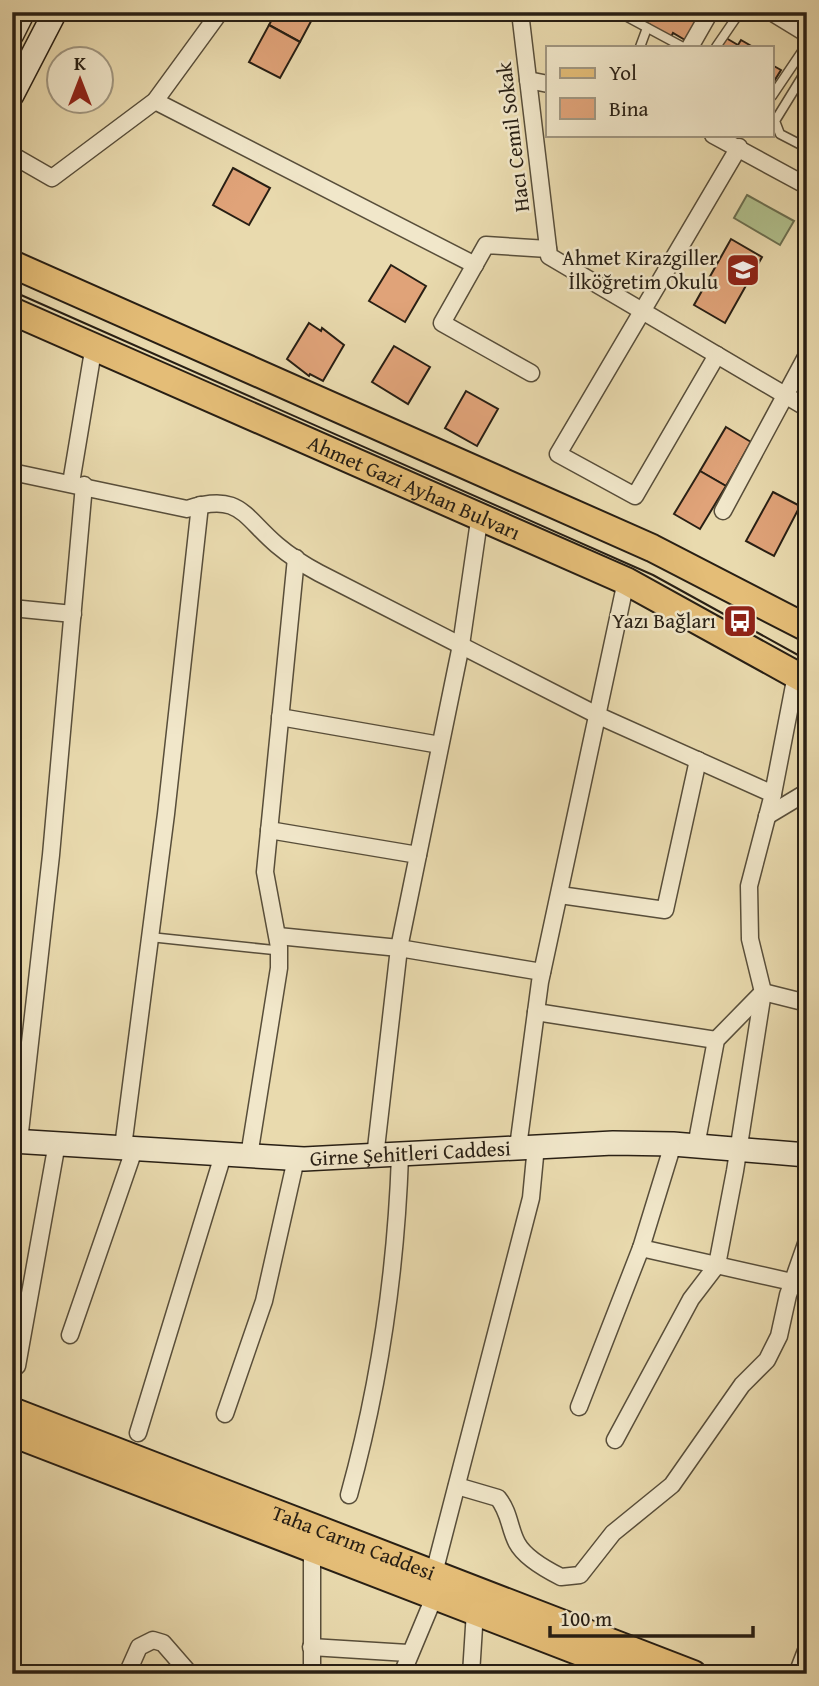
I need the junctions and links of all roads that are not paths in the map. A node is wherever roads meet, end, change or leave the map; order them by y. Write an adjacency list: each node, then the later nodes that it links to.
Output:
1 (23, 12): 10 (street)
2 (55, 12): 21 (street)
3 (220, 12): 22 (street)
4 (520, 12): 18 (street, Hacı Cemil Sokak)
5 (618, 12): 9 (lane)
6 (710, 12): 15 (street)
7 (740, 12): 16 (lane)
8 (771, 12): 11 (street)
9 (647, 28): 13 (lane); 14 (lane)
10 (12, 34)
11 (807, 34)
12 (807, 44): 20 (lane)
13 (640, 46)
14 (681, 46)
15 (691, 46)
16 (717, 46)
17 (807, 69): 25 (lane)
18 (528, 80): 19 (street); 28 (street, Hacı Cemil Sokak)
19 (546, 84)
20 (774, 93)
21 (12, 95)
22 (155, 101): 26 (street); 30 (street)
23 (715, 136): 24 (street)
24 (739, 147): 27 (street); 32 (street)
25 (807, 148)
26 (12, 155)
27 (807, 186)
28 (548, 252): 30 (street); 32 (street)
29 (12, 264): 48 (main road, Ahmet Gazi Ayhan Bulvarı)
30 (475, 265): 36 (street)
31 (12, 311): 33 (main road, Ahmet Gazi Ayhan Bulvarı)
32 (642, 311): 34 (street); 34 (street)
33 (94, 345): 40 (street); 43 (main road, Ahmet Gazi Ayhan Bulvarı)
34 (717, 355): 37 (street)
35 (807, 355): 37 (street)
36 (531, 373)
37 (785, 395): 38 (street); 42 (street)
38 (807, 408)
39 (12, 472): 40 (street)
40 (77, 484): 41 (street); 47 (street)
41 (200, 505): 44 (street); 61 (street)
42 (723, 511)
43 (480, 514): 45 (main road, Ahmet Gazi Ayhan Bulvarı); 49 (street)
44 (296, 558): 49 (street); 52 (street)
45 (626, 581): 50 (main road, Ahmet Gazi Ayhan Bulvarı); 51 (street)
46 (12, 608): 47 (street)
47 (73, 614): 69 (street)
48 (807, 628)
49 (461, 645): 51 (street); 53 (street)
50 (801, 678): 56 (street)
51 (599, 716): 54 (street); 60 (street)
52 (280, 717): 53 (street); 58 (street)
53 (440, 745): 59 (street)
54 (698, 760): 56 (street); 60 (street)
55 (807, 792): 57 (street)
56 (773, 794): 57 (street)
57 (767, 816): 65 (street)
58 (269, 830): 59 (street); 62 (street)
59 (418, 855): 63 (street)
60 (559, 895): 64 (street)
61 (150, 937): 62 (lane); 73 (street)
62 (279, 941): 63 (street); 78 (street)
63 (399, 948): 64 (street); 79 (street)
64 (542, 972): 67 (street)
65 (763, 992): 66 (street); 68 (street); 74 (street)
66 (807, 1003)
67 (536, 1012): 68 (street); 72 (street)
68 (716, 1040): 71 (street)
69 (16, 1141): 70 (street, Girne Şehitleri Caddesi)
70 (57, 1143): 73 (street, Girne Şehitleri Caddesi); 86 (street)
71 (685, 1145): 72 (street, Girne Şehitleri Caddesi); 74 (street, Girne Şehitleri Caddesi); 82 (street)
72 (527, 1146): 77 (street, Girne Şehitleri Caddesi); 93 (street)
73 (129, 1147): 75 (street, Girne Şehitleri Caddesi); 85 (street)
74 (736, 1150): 76 (street, Girne Şehitleri Caddesi); 83 (street)
75 (223, 1155): 78 (street, Girne Şehitleri Caddesi); 91 (street)
76 (807, 1155)
77 (400, 1156): 79 (street, Girne Şehitleri Caddesi); 94 (street)
78 (249, 1157): 80 (street, Girne Şehitleri Caddesi)
79 (375, 1157): 80 (street, Girne Şehitleri Caddesi)
80 (296, 1158): 89 (street)
81 (807, 1241): 84 (street)
82 (641, 1248): 83 (street); 87 (street)
83 (716, 1265): 84 (street); 92 (street)
84 (792, 1282): 93 (street)
85 (70, 1335)
86 (18, 1366)
87 (579, 1407)
88 (12, 1411): 96 (main road, Taha Carım Caddesi)
89 (225, 1414)
90 (12, 1433): 95 (main road, Taha Carım Caddesi)
91 (138, 1433)
92 (615, 1440)
93 (457, 1486): 96 (street)
94 (349, 1495)
95 (312, 1547): 96 (main road, Taha Carım Caddesi); 98 (street)
96 (435, 1584): 97 (main road, Taha Carım Caddesi); 100 (street); 107 (main road, Taha Carım Caddesi)
97 (475, 1611): 105 (street); 106 (main road, Taha Carım Caddesi)
98 (311, 1647): 100 (street); 103 (street)
99 (807, 1648): 108 (street)
100 (408, 1653): 104 (street)
101 (127, 1674): 102 (street)
102 (190, 1674)
103 (312, 1674)
104 (402, 1674)
105 (471, 1674)
106 (636, 1674)
107 (693, 1674)
108 (797, 1674)

